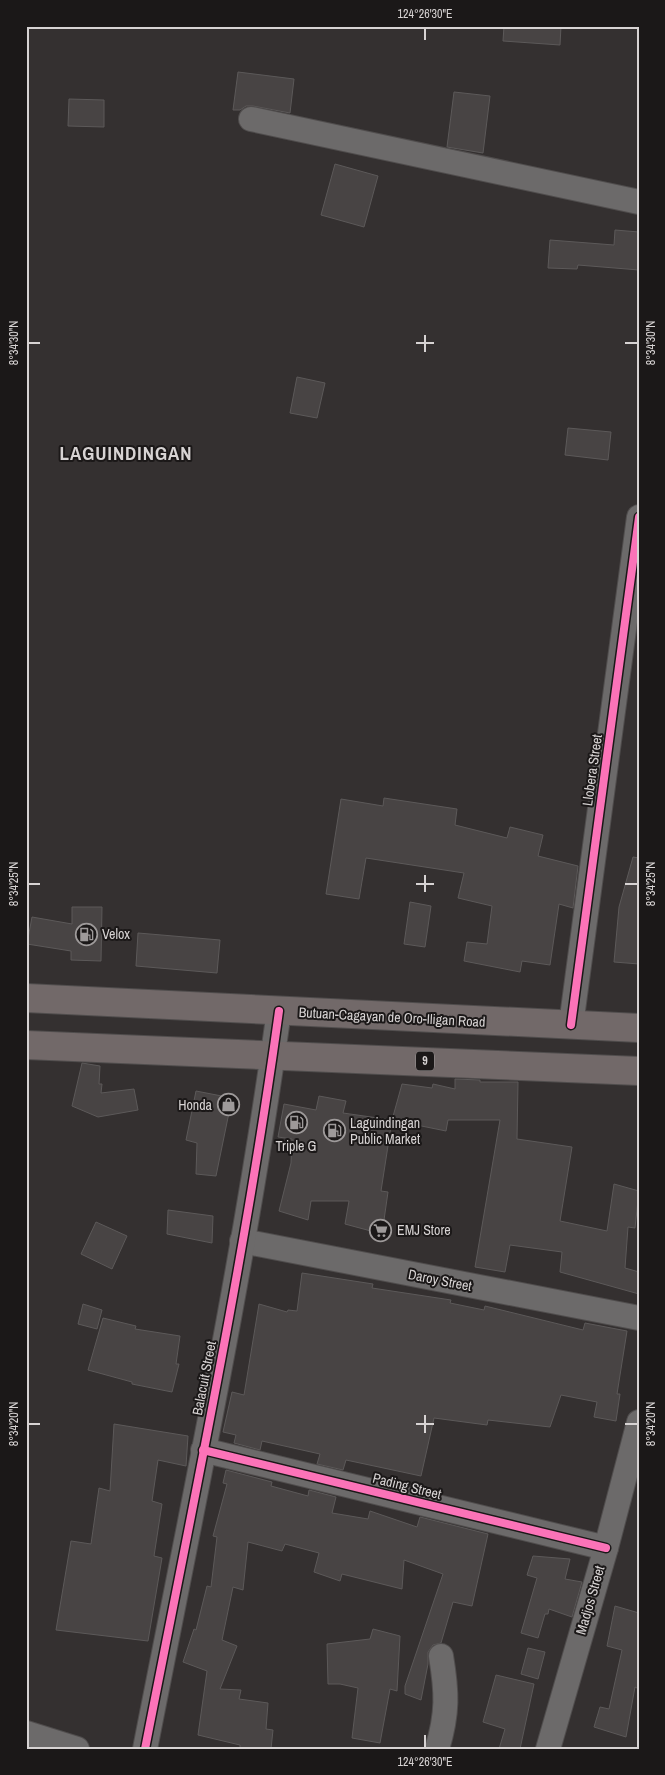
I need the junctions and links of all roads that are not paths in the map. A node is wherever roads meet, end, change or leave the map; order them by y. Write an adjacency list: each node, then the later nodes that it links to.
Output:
1 (251, 118): 2 (street)
2 (639, 202)
3 (639, 517): 4 (street, Llobera Street)
4 (629, 655): 7 (street, Llobera Street)
5 (26, 998): 6 (highway, Butuan-Cagayan de Oro-Iligan Road)
6 (279, 1011): 7 (highway, Butuan-Cagayan de Oro-Iligan Road); 10 (street, Balacuit Street)
7 (571, 1025): 8 (highway, Butuan-Cagayan de Oro-Iligan Road)
8 (639, 1028)
9 (26, 1045): 10 (highway, 9)
10 (273, 1056): 11 (highway, 9); 12 (street, Balacuit Street)
11 (639, 1071)
12 (242, 1242): 13 (street, Daroy Street); 15 (street, Balacuit Street)
13 (639, 1318)
14 (639, 1422): 16 (street, Madjos Street)
15 (203, 1450): 16 (street, Pading Street); 20 (street, Balacuit Street)
16 (606, 1548): 22 (street, Madjos Street)
17 (441, 1656): 21 (street)
18 (26, 1733): 19 (street)
19 (77, 1749)
20 (145, 1749)
21 (437, 1749)
22 (548, 1749)

